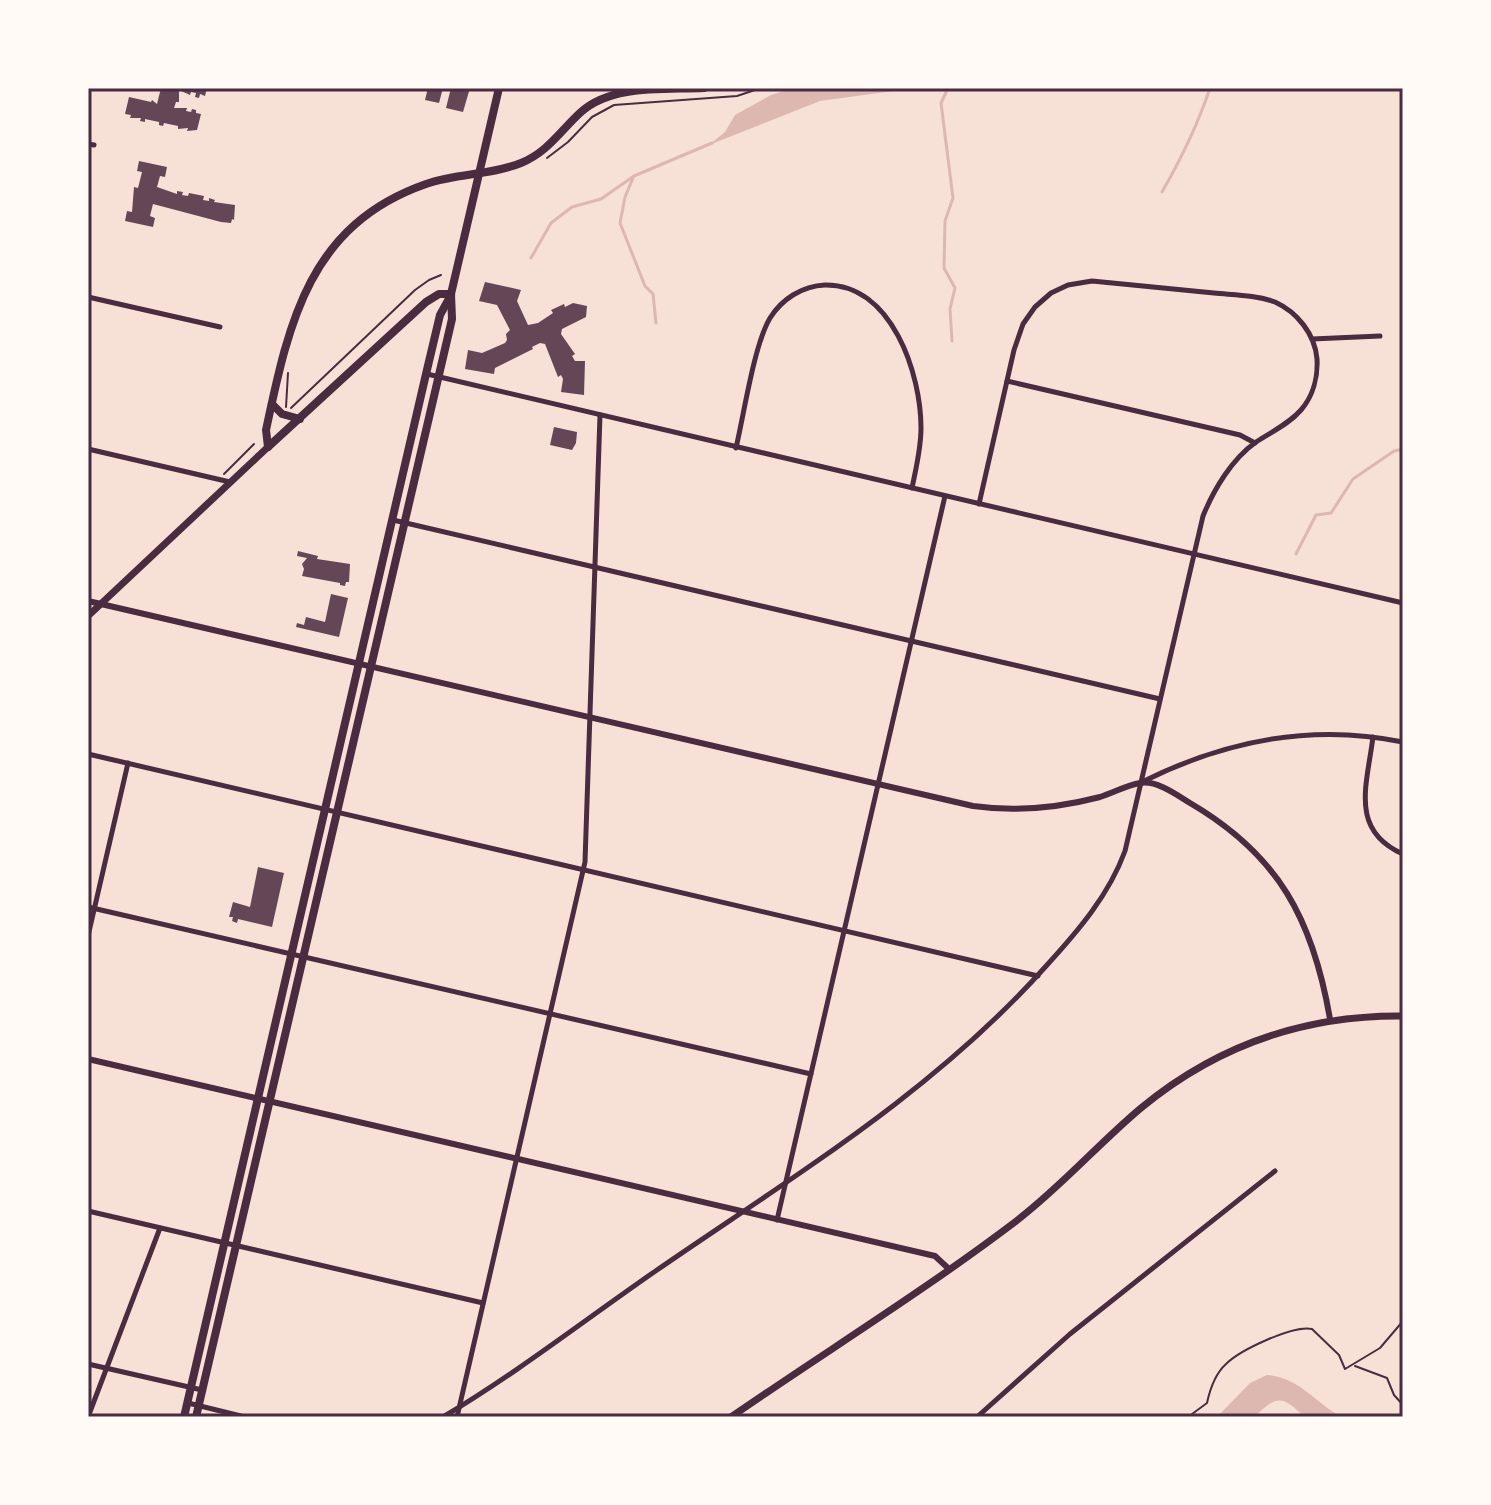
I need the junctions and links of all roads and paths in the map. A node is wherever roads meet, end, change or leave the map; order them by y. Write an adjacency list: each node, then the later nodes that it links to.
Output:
1 (499, 88): 4 (main road)
2 (704, 88): 12 (main road)
3 (441, 275): 13 (path)
4 (451, 294): 9 (main road); 10 (main road); 15 (main road)
5 (88, 297): 6 (street)
6 (220, 327)
7 (1380, 336): 8 (street)
8 (1312, 339): 11 (street); 16 (street)
9 (426, 374): 10 (street); 26 (main road)
10 (438, 377): 14 (street); 27 (main road)
11 (1007, 381): 16 (street); 25 (street)
12 (272, 404): 15 (main road); 18 (main road)
13 (288, 411)
14 (600, 415): 19 (street); 29 (street)
15 (300, 419): 18 (main road)
16 (1255, 443): 28 (street)
17 (254, 444): 21 (path)
18 (268, 447): 22 (main road)
19 (736, 448): 23 (street); 23 (street)
20 (88, 449): 22 (street)
21 (224, 474)
22 (230, 482): 32 (main road)
23 (912, 488): 24 (street)
24 (945, 496): 25 (street); 34 (street)
25 (979, 504): 28 (street)
26 (393, 520): 27 (street); 35 (main road)
27 (404, 522): 29 (street); 36 (main road)
28 (1193, 554): 31 (street); 37 (street)
29 (595, 567): 34 (street); 38 (street)
30 (88, 601): 32 (street)
31 (1403, 603)
32 (101, 604): 33 (main road); 35 (street)
33 (88, 616)
34 (913, 641): 37 (street); 44 (street)
35 (360, 665): 36 (street); 45 (main road)
36 (371, 667): 38 (street); 46 (main road)
37 (1160, 699): 43 (street)
38 (590, 718): 44 (street); 48 (street)
39 (1373, 737): 40 (street); 43 (street); 47 (street)
40 (1403, 742)
41 (88, 754): 42 (street)
42 (128, 763): 45 (street); 49 (street)
43 (1141, 782): 44 (street); 54 (street); 57 (street)
44 (878, 785): 50 (street)
45 (325, 808): 46 (street); 52 (main road)
46 (337, 811): 48 (street); 53 (main road)
47 (1403, 854)
48 (584, 869): 50 (street); 55 (street)
49 (91, 908): 51 (street); 52 (street)
50 (845, 929): 54 (street); 59 (street)
51 (88, 936)
52 (292, 954): 53 (street); 60 (main road)
53 (303, 957): 55 (street); 61 (main road)
54 (1038, 976): 64 (street)
55 (551, 1014): 59 (street); 62 (street)
56 (1403, 1016): 57 (main road)
57 (1330, 1019): 71 (main road)
58 (88, 1059): 60 (street)
59 (811, 1074): 64 (street)
60 (258, 1098): 61 (street); 69 (main road)
61 (269, 1101): 62 (street); 70 (main road)
62 (517, 1159): 66 (street); 72 (street)
63 (1275, 1171): 90 (street)
64 (786, 1183): 66 (street); 67 (street)
65 (88, 1211): 68 (street)
66 (743, 1212): 67 (street); 82 (street)
67 (777, 1220): 71 (street)
68 (160, 1228): 69 (street); 76 (street)
69 (224, 1243): 70 (street); 77 (main road)
70 (235, 1246): 72 (street); 78 (main road)
71 (949, 1269): 89 (main road)
72 (483, 1303): 82 (street)
73 (1403, 1321): 75 (path)
74 (88, 1364): 76 (street)
75 (1353, 1366): 80 (path); 91 (path)
76 (107, 1368): 77 (street); 83 (street)
77 (191, 1387): 78 (street); 79 (main road)
78 (202, 1390): 81 (main road)
79 (187, 1403): 81 (street); 84 (main road)
80 (1403, 1405)
81 (199, 1406): 85 (main road); 86 (street)
82 (460, 1406): 87 (street); 88 (street)
83 (88, 1417)
84 (184, 1417)
85 (196, 1417)
86 (245, 1417)
87 (443, 1417)
88 (457, 1417)
89 (731, 1417)
90 (977, 1417)
91 (1188, 1417)

